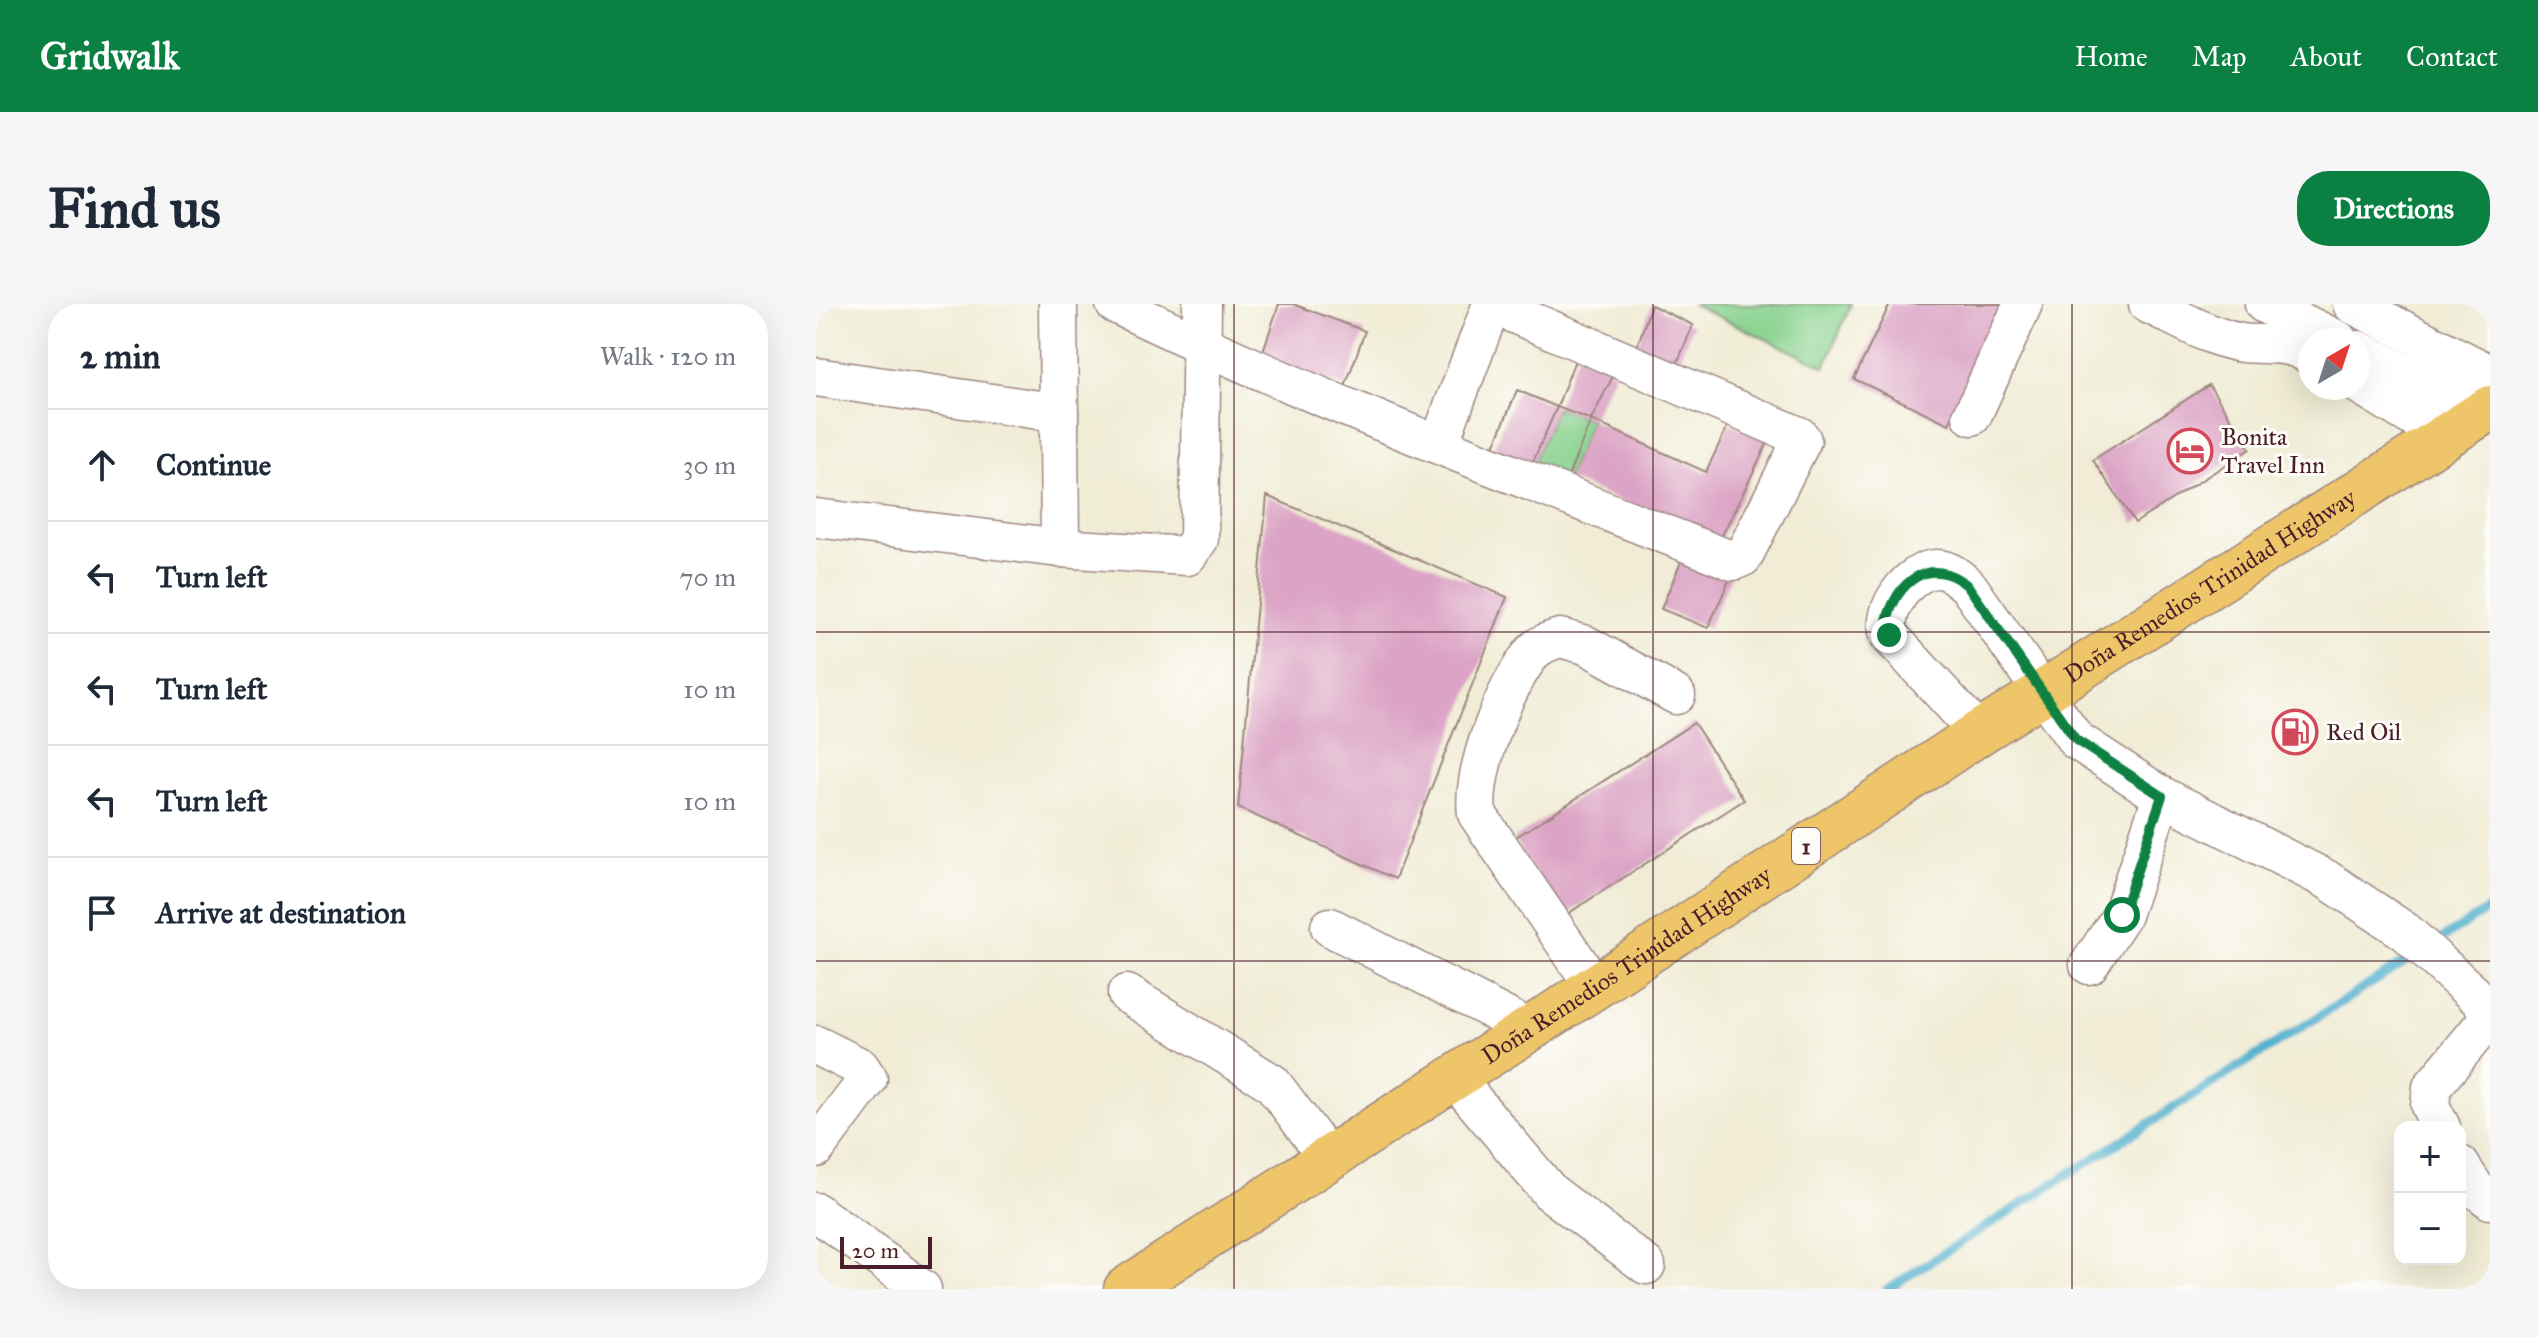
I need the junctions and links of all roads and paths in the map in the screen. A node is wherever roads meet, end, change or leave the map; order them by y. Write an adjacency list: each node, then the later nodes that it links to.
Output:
1 (1058, 304): 16 (street)
2 (1115, 304): 10 (street)
3 (1202, 304): 10 (street)
4 (1492, 304): 19 (street); 19 (street)
5 (2023, 304): 17 (street)
6 (2148, 304): 11 (street)
7 (2264, 304): 9 (street)
8 (2352, 304): 15 (street)
9 (2313, 328)
10 (1202, 346): 19 (street); 21 (street)
11 (2298, 350)
12 (2370, 354): 15 (street)
13 (816, 377): 16 (street)
14 (2370, 391): 18 (street)
15 (2488, 398): 18 (highway, Doña Remedios Trinidad Highway / 1)
16 (1059, 413): 21 (street)
17 (1972, 416)
18 (2447, 438): 22 (highway, Doña Remedios Trinidad Highway / 1)
19 (1439, 444)
20 (816, 518): 21 (street)
21 (1060, 548)
22 (2042, 694): 24 (highway, Doña Remedios Trinidad Highway / 1); 24 (street); 25 (street)
23 (1676, 695): 28 (street)
24 (1979, 733): 28 (highway, Doña Remedios Trinidad Highway / 1)
25 (2162, 796): 27 (street); 30 (street)
26 (1330, 927): 32 (street)
27 (2089, 965)
28 (1595, 987): 32 (highway, Doña Remedios Trinidad Highway / 1)
29 (1127, 994): 37 (street)
30 (2490, 1009)
31 (2490, 1017): 35 (street)
32 (1528, 1028): 34 (highway, Doña Remedios Trinidad Highway / 1)
33 (816, 1045): 36 (street)
34 (1453, 1076): 37 (highway, Doña Remedios Trinidad Highway / 1); 41 (street)
35 (2438, 1121)
36 (816, 1148)
37 (1329, 1159): 43 (highway, Doña Remedios Trinidad Highway / 1)
38 (2466, 1174): 39 (street)
39 (2490, 1200)
40 (816, 1212): 42 (street)
41 (1646, 1265)
42 (922, 1289)
43 (1126, 1289)

